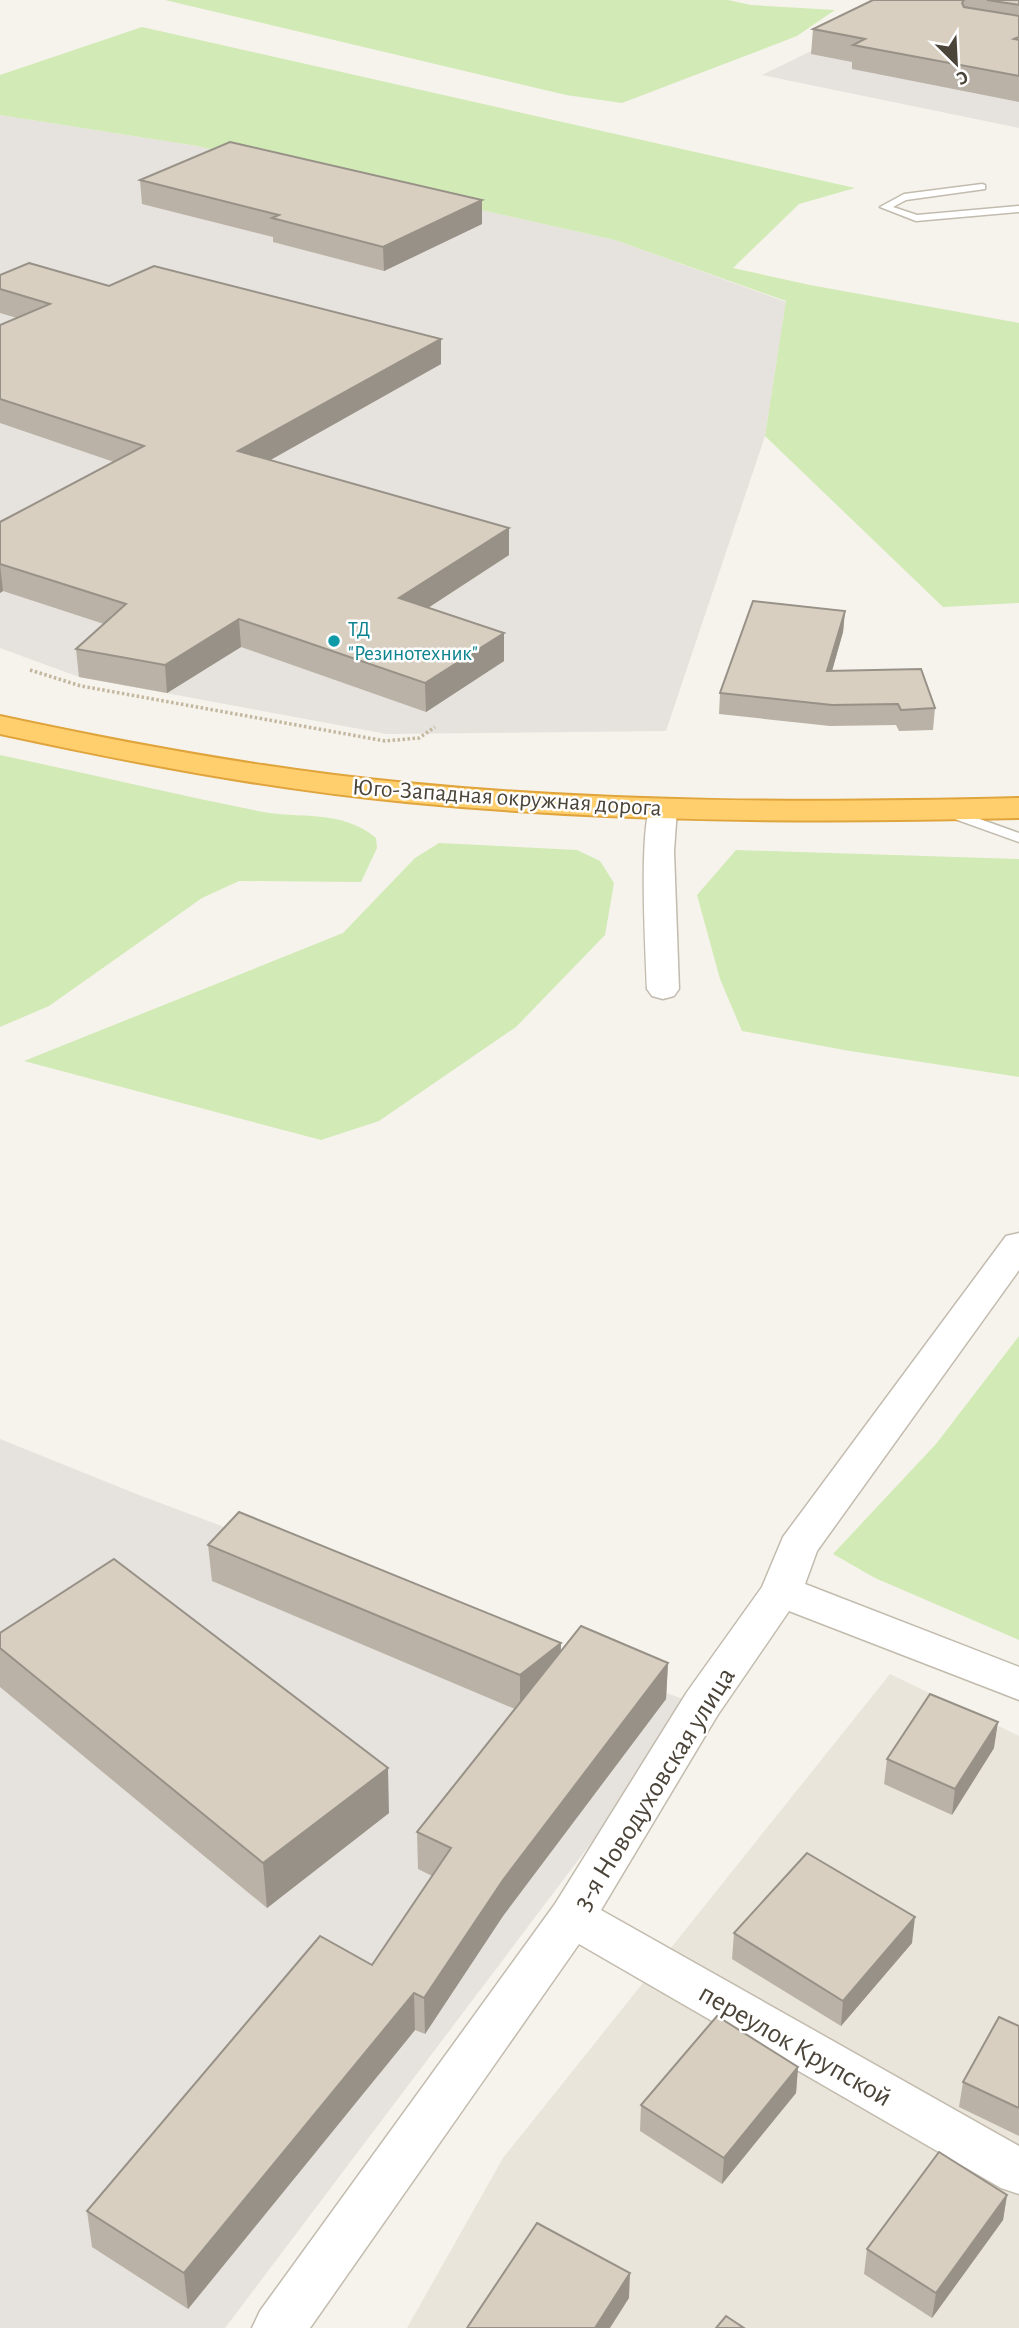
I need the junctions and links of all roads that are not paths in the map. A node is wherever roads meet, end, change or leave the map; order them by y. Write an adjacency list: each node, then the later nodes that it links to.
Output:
1 (982, 187): 2 (lane)
2 (1019, 209)
3 (0, 725): 5 (highway, Юго-Западная окружная дорога)
4 (1019, 807): 6 (highway, Юго-Западная окружная дорога)
5 (662, 809): 6 (highway, Юго-Западная окружная дорога); 8 (street)
6 (943, 810): 7 (lane)
7 (1019, 838)
8 (663, 989)
9 (1019, 1244): 10 (street, 3-я Новодуховская улица)
10 (780, 1591): 11 (street); 12 (street, 3-я Новодуховская улица)
11 (1019, 1684)
12 (572, 1917): 13 (street, переулок Крупской); 14 (street, 3-я Новодуховская улица)
13 (1019, 2172)
14 (279, 2328)

